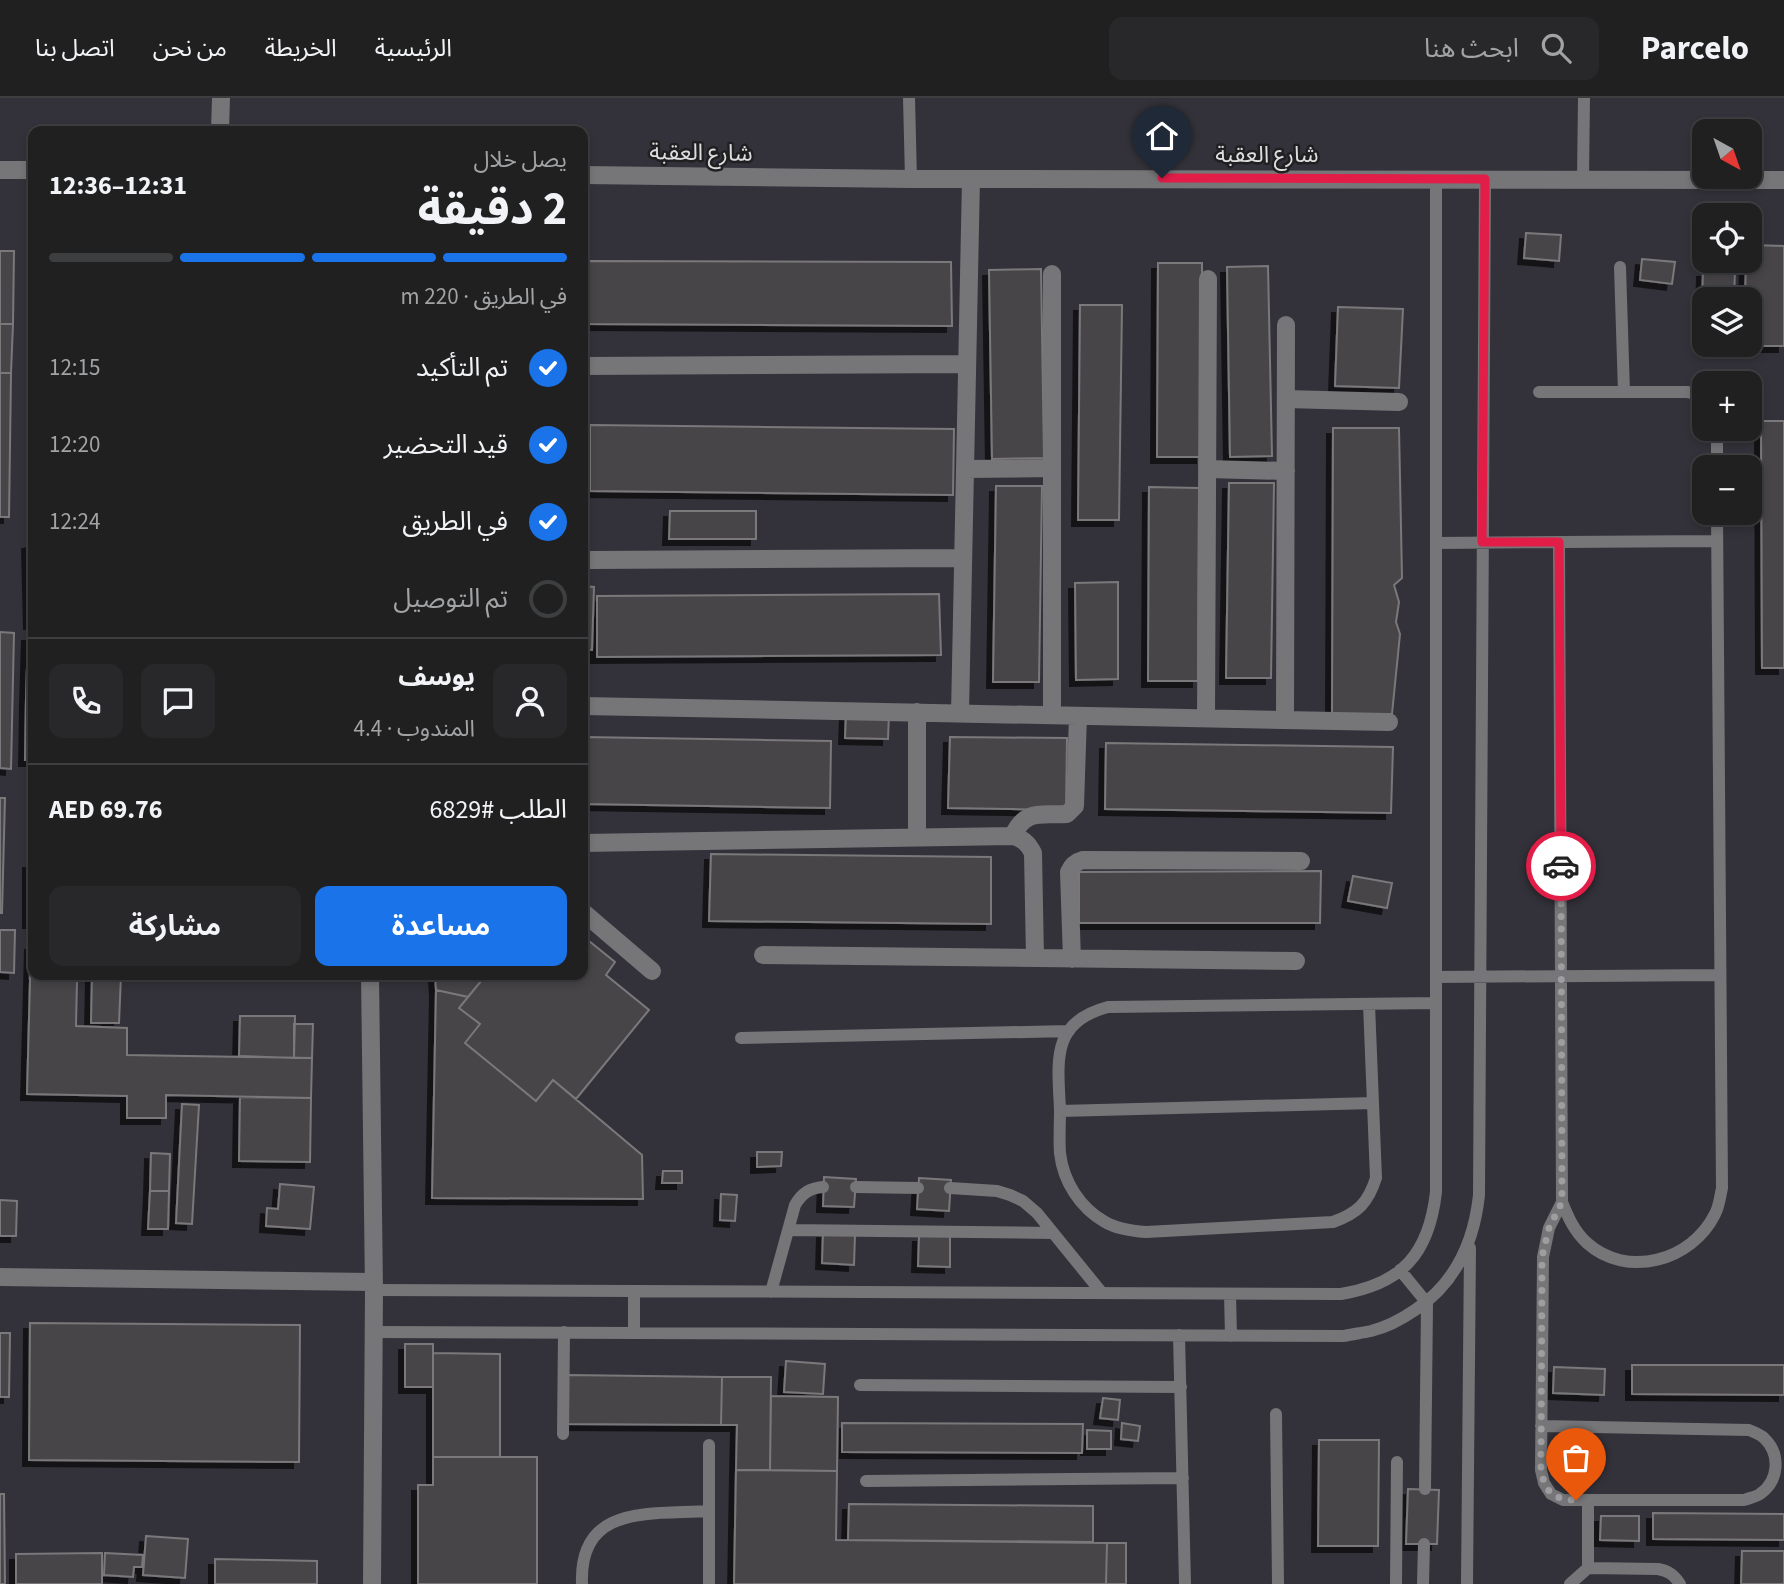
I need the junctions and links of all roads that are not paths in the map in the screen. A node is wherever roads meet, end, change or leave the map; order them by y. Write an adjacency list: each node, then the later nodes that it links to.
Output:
1 (221, 98): 4 (street)
2 (909, 98): 11 (lane)
3 (1584, 98): 10 (lane)
4 (220, 126)
5 (0, 170): 6 (street)
6 (28, 170)
7 (588, 175): 11 (street, شارع العقبة)
8 (971, 178): 9 (street, شارع العقبة); 11 (street, شارع العقبة); 18 (street)
9 (1436, 178): 12 (street, شارع العقبة); 33 (lane)
10 (1583, 178): 12 (street, شارع العقبة); 13 (street, شارع العقبة)
11 (911, 179)
12 (1485, 179): 31 (lane)
13 (1784, 180)
14 (1620, 267): 21 (lane)
15 (1052, 274): 25 (street)
16 (1208, 279): 27 (street)
17 (1286, 325): 23 (street)
18 (967, 364): 19 (street); 26 (street)
19 (588, 366)
20 (1539, 392): 21 (lane)
21 (1624, 392): 22 (lane)
22 (1692, 393)
23 (1286, 400): 24 (street); 28 (street)
24 (1399, 402)
25 (1052, 468): 26 (street); 39 (street)
26 (965, 469): 34 (street)
27 (1208, 469): 28 (street); 41 (street)
28 (1286, 471): 42 (street)
29 (1717, 525): 30 (lane)
30 (1717, 541): 32 (lane); 54 (lane)
31 (1482, 542): 32 (lane); 33 (lane); 55 (lane)
32 (1559, 542): 56 (lane)
33 (1436, 543): 57 (lane)
34 (962, 558): 35 (street); 38 (street)
35 (590, 560)
36 (588, 706): 37 (street)
37 (917, 712): 38 (street); 45 (street)
38 (960, 713): 39 (street)
39 (1052, 715): 40 (street)
40 (1077, 716): 41 (street); 44 (street)
41 (1206, 718): 42 (street)
42 (1286, 720): 43 (street)
43 (1389, 722)
44 (1013, 836): 45 (street); 50 (street)
45 (918, 837): 46 (street)
46 (588, 842)
47 (1301, 861): 51 (street)
48 (588, 916): 53 (street)
49 (763, 955): 50 (street)
50 (1035, 958): 51 (street)
51 (1072, 958): 52 (street)
52 (1296, 961)
53 (652, 971)
54 (1719, 975): 56 (lane); 69 (lane)
55 (1479, 976): 56 (lane); 57 (lane); 72 (lane)
56 (1562, 976): 69 (lane)
57 (1436, 977): 59 (lane)
58 (370, 980): 75 (street)
59 (1436, 1003): 60 (lane); 73 (lane)
60 (1369, 1004): 61 (lane); 63 (lane)
61 (1069, 1031): 62 (lane); 64 (lane)
62 (741, 1038)
63 (1373, 1103): 64 (lane); 64 (lane)
64 (1060, 1111)
65 (823, 1187): 70 (lane)
66 (856, 1187): 67 (lane)
67 (918, 1188)
68 (950, 1188): 71 (lane)
69 (1562, 1202): 89 (lane)
70 (788, 1230): 71 (lane); 77 (lane)
71 (1053, 1233): 78 (lane)
72 (1470, 1240): 80 (lane); 107 (lane)
73 (1400, 1270): 79 (lane); 80 (lane)
74 (0, 1277): 75 (street)
75 (374, 1286): 76 (lane); 81 (street)
76 (634, 1291): 77 (lane); 83 (lane)
77 (771, 1292): 78 (lane)
78 (1102, 1293): 79 (lane)
79 (1230, 1294): 85 (lane)
80 (1427, 1303): 85 (lane); 95 (lane)
81 (373, 1332): 82 (lane); 100 (street)
82 (564, 1332): 83 (lane); 90 (lane)
83 (634, 1333): 84 (lane)
84 (1179, 1335): 85 (lane); 87 (lane)
85 (1231, 1336)
86 (860, 1385): 87 (lane)
87 (1181, 1387): 93 (lane)
88 (1276, 1414): 104 (lane)
89 (1541, 1426): 96 (lane); 96 (lane)
90 (563, 1434)
91 (709, 1445): 97 (lane)
92 (1397, 1462): 105 (lane)
93 (1183, 1478): 94 (lane); 103 (lane)
94 (866, 1481)
95 (1425, 1489)
96 (1588, 1500): 99 (lane)
97 (709, 1511): 101 (lane); 102 (lane)
98 (1424, 1544): 106 (lane)
99 (1588, 1568): 108 (lane); 109 (lane)
100 (372, 1584)
101 (582, 1584)
102 (709, 1584)
103 (1185, 1584)
104 (1278, 1584)
105 (1396, 1584)
106 (1423, 1584)
107 (1467, 1584)
108 (1570, 1584)
109 (1680, 1584)

